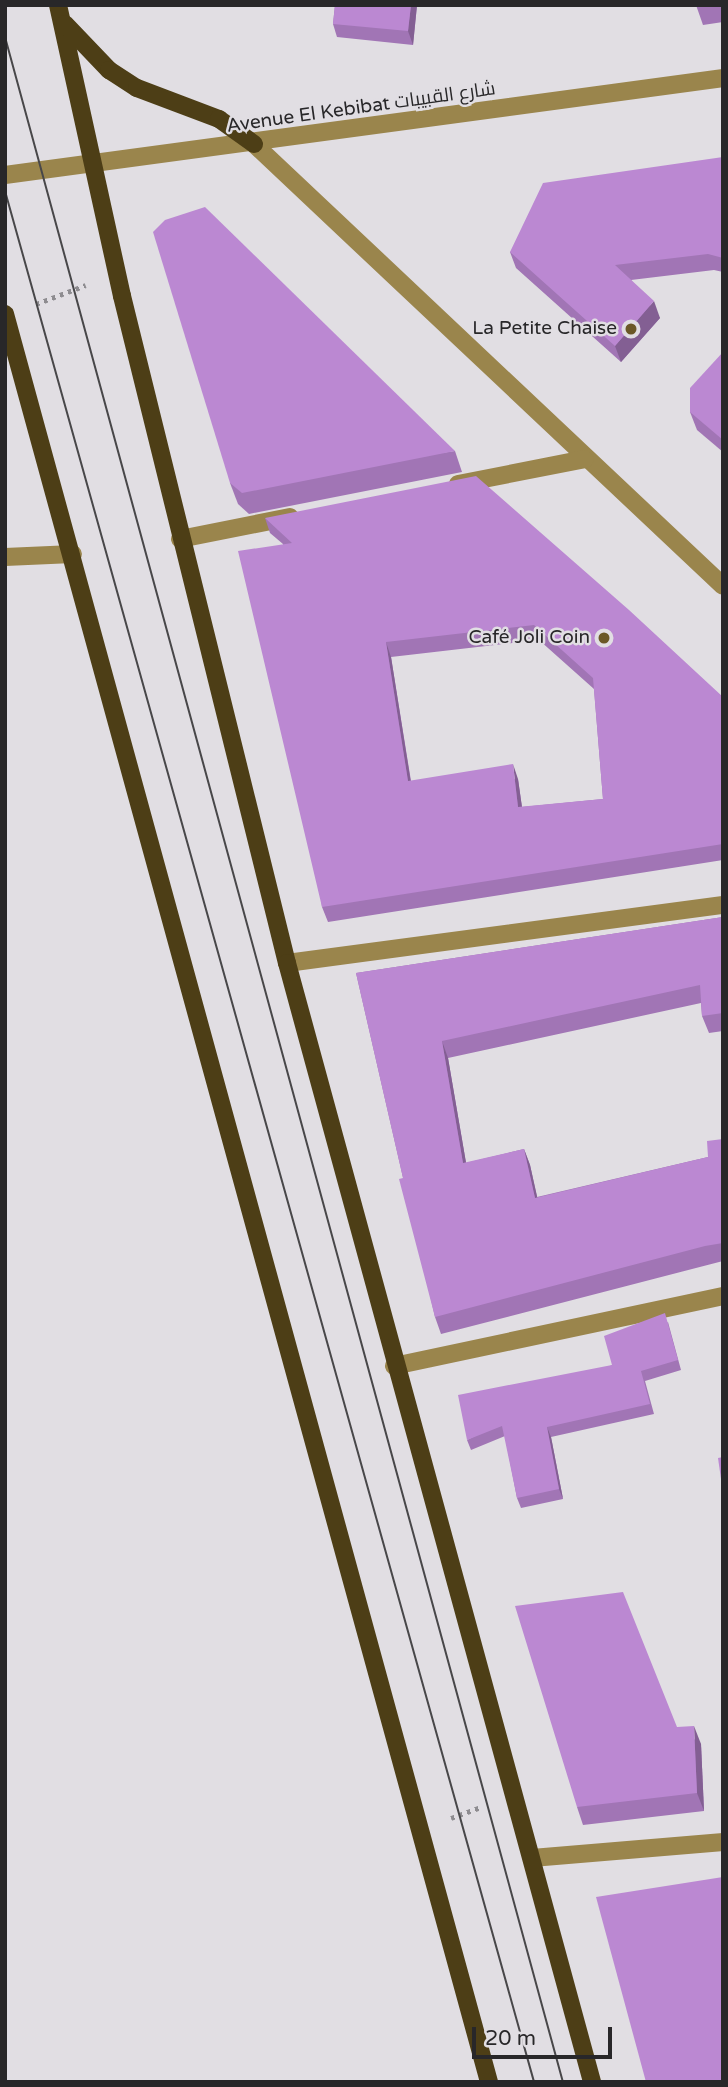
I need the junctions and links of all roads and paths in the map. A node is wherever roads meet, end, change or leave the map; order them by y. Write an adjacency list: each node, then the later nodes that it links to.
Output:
1 (60, 13): 3 (main road); 4 (main road)
2 (723, 78): 3 (street, Avenue El Kebibat شارع القبيبات)
3 (254, 144): 4 (street, Avenue El Kebibat شارع القبيبات); 9 (street)
4 (93, 164): 5 (street, Avenue El Kebibat شارع القبيبات); 6 (main road)
5 (5, 176)
6 (117, 274): 7 (path); 12 (main road)
7 (26, 307)
8 (5, 314): 13 (main road)
9 (585, 459): 10 (street); 15 (street)
10 (437, 488)
11 (315, 512): 12 (street)
12 (180, 539): 17 (main road)
13 (73, 554): 14 (street); 21 (main road)
14 (5, 557)
15 (723, 586)
16 (723, 905): 17 (street)
17 (286, 963): 19 (main road)
18 (723, 1296): 19 (street)
19 (394, 1366): 20 (main road)
20 (514, 1796): 21 (path); 23 (main road)
21 (420, 1828): 24 (main road)
22 (723, 1842): 23 (street)
23 (532, 1858): 25 (main road)
24 (489, 2082)
25 (592, 2082)

